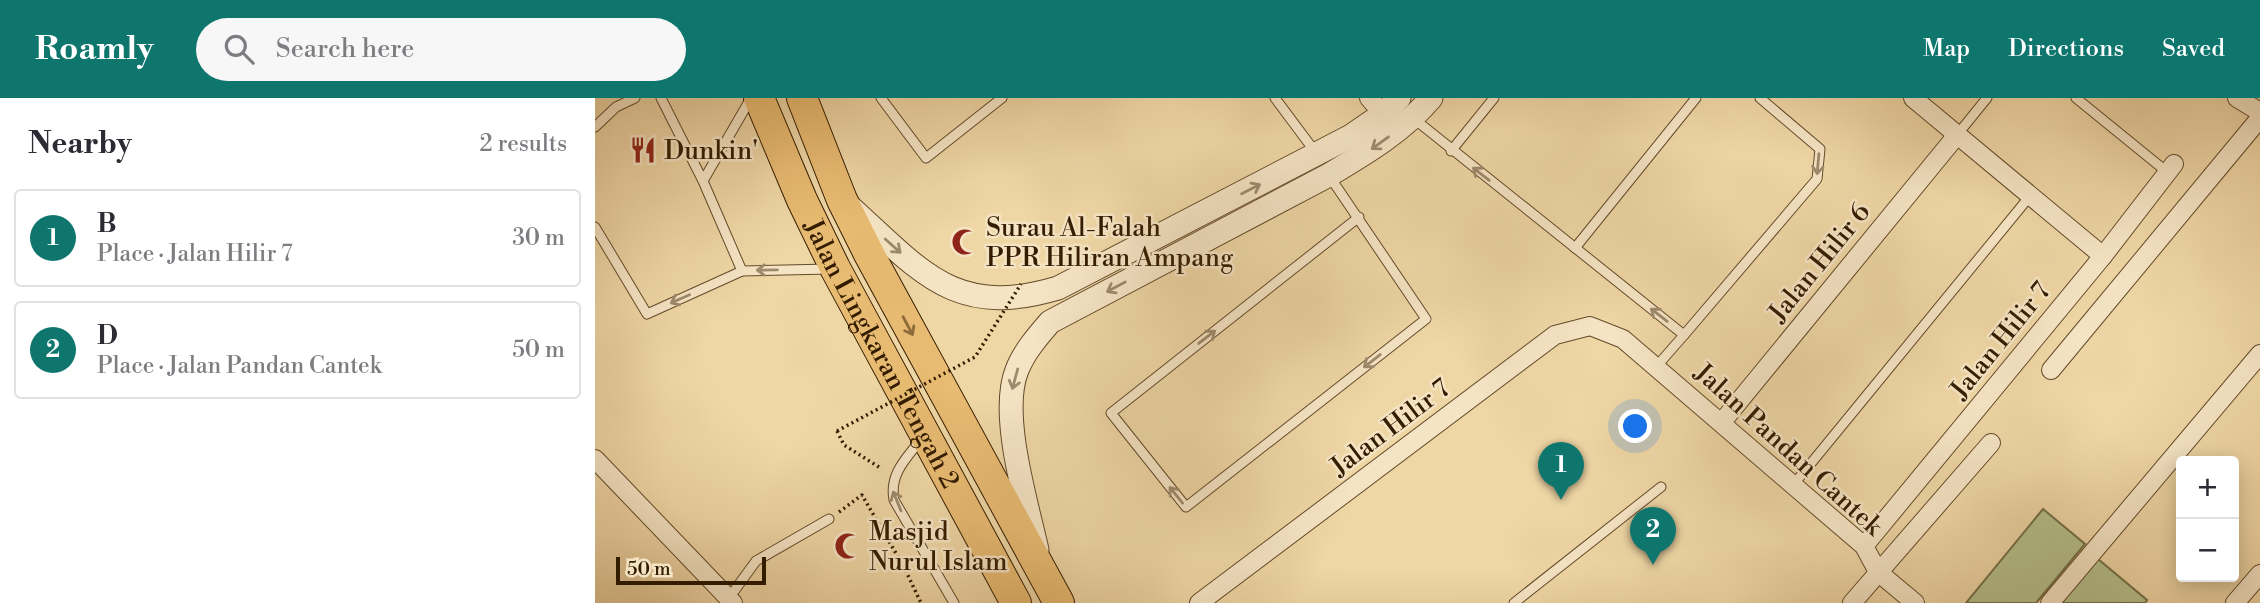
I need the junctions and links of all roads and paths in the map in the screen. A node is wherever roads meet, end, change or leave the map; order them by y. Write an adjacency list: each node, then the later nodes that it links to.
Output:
1 (635, 98): 21 (lane)
2 (661, 98): 27 (lane)
3 (751, 98): 27 (lane)
4 (759, 98): 34 (highway, Jalan Lingkaran Tengah 2)
5 (803, 98): 29 (highway, Jalan Lingkaran Tengah 2)
6 (881, 98): 7 (lane)
7 (1002, 98)
8 (1275, 98): 24 (lane)
9 (1431, 98): 19 (street)
10 (1494, 98): 23 (lane)
11 (1696, 98): 32 (lane)
12 (1761, 98): 37 (lane, one-way to 37)
13 (1913, 98): 22 (street)
14 (1987, 98): 22 (lane)
15 (2076, 98): 25 (lane)
16 (2237, 98): 18 (street)
17 (1384, 103): 24 (street)
18 (2260, 112)
19 (1413, 118): 23 (lane); 26 (street, one-way to 26)
20 (2260, 118): 41 (street)
21 (595, 127)
22 (1957, 135): 28 (street); 42 (street, Jalan Hilir 6)
23 (1451, 150): 32 (lane, one-way to 23)
24 (1317, 155): 26 (lane); 29 (street, one-way to 24)
25 (2170, 168): 33 (street, Jalan Hilir 7)
26 (1329, 175): 30 (lane); 53 (street, one-way to 53)
27 (703, 181): 35 (lane)
28 (2030, 195): 33 (street); 46 (lane)
29 (842, 200): 53 (highway, Jalan Lingkaran Tengah 2, one-way to 53)
30 (1359, 216): 30 (lane, one-way to 30)
31 (595, 227): 35 (lane, one-way to 31)
32 (1575, 248): 37 (lane, one-way to 32)
33 (2103, 256): 51 (street, Jalan Hilir 7)
34 (835, 268): 35 (lane, one-way to 35); 43 (highway, Jalan Lingkaran Tengah 2)
35 (742, 271)
36 (1021, 284): 48 (path, bridge)
37 (1684, 334): 40 (lane)
38 (1623, 339): 40 (street, Jalan Pandan Cantek); 60 (street, Jalan Hilir 7)
39 (2260, 354): 64 (street)
40 (1656, 367): 42 (street, Jalan Pandan Cantek)
41 (2051, 370)
42 (1722, 422): 46 (street, Jalan Pandan Cantek)
43 (924, 436): 48 (lane); 58 (highway, Jalan Lingkaran Tengah 2)
44 (1991, 443): 52 (street)
45 (596, 461): 55 (street)
46 (1794, 484): 51 (street, Jalan Pandan Cantek)
47 (1661, 487): 61 (lane)
48 (892, 488): 57 (lane, one-way to 48)
49 (843, 509): 56 (path)
50 (829, 519): 55 (lane)
51 (1864, 546): 52 (street, Jalan Pandan Cantek)
52 (1878, 572): 62 (street); 63 (street, Jalan Pandan Cantek)
53 (1042, 573): 59 (highway, Jalan Lingkaran Tengah 2)
54 (2260, 574): 65 (street)
55 (731, 601)
56 (921, 603)
57 (954, 603)
58 (1016, 603)
59 (1059, 603)
60 (1199, 603)
61 (1514, 603)
62 (1852, 603)
63 (1915, 603)
64 (2050, 603)
65 (2235, 603)

